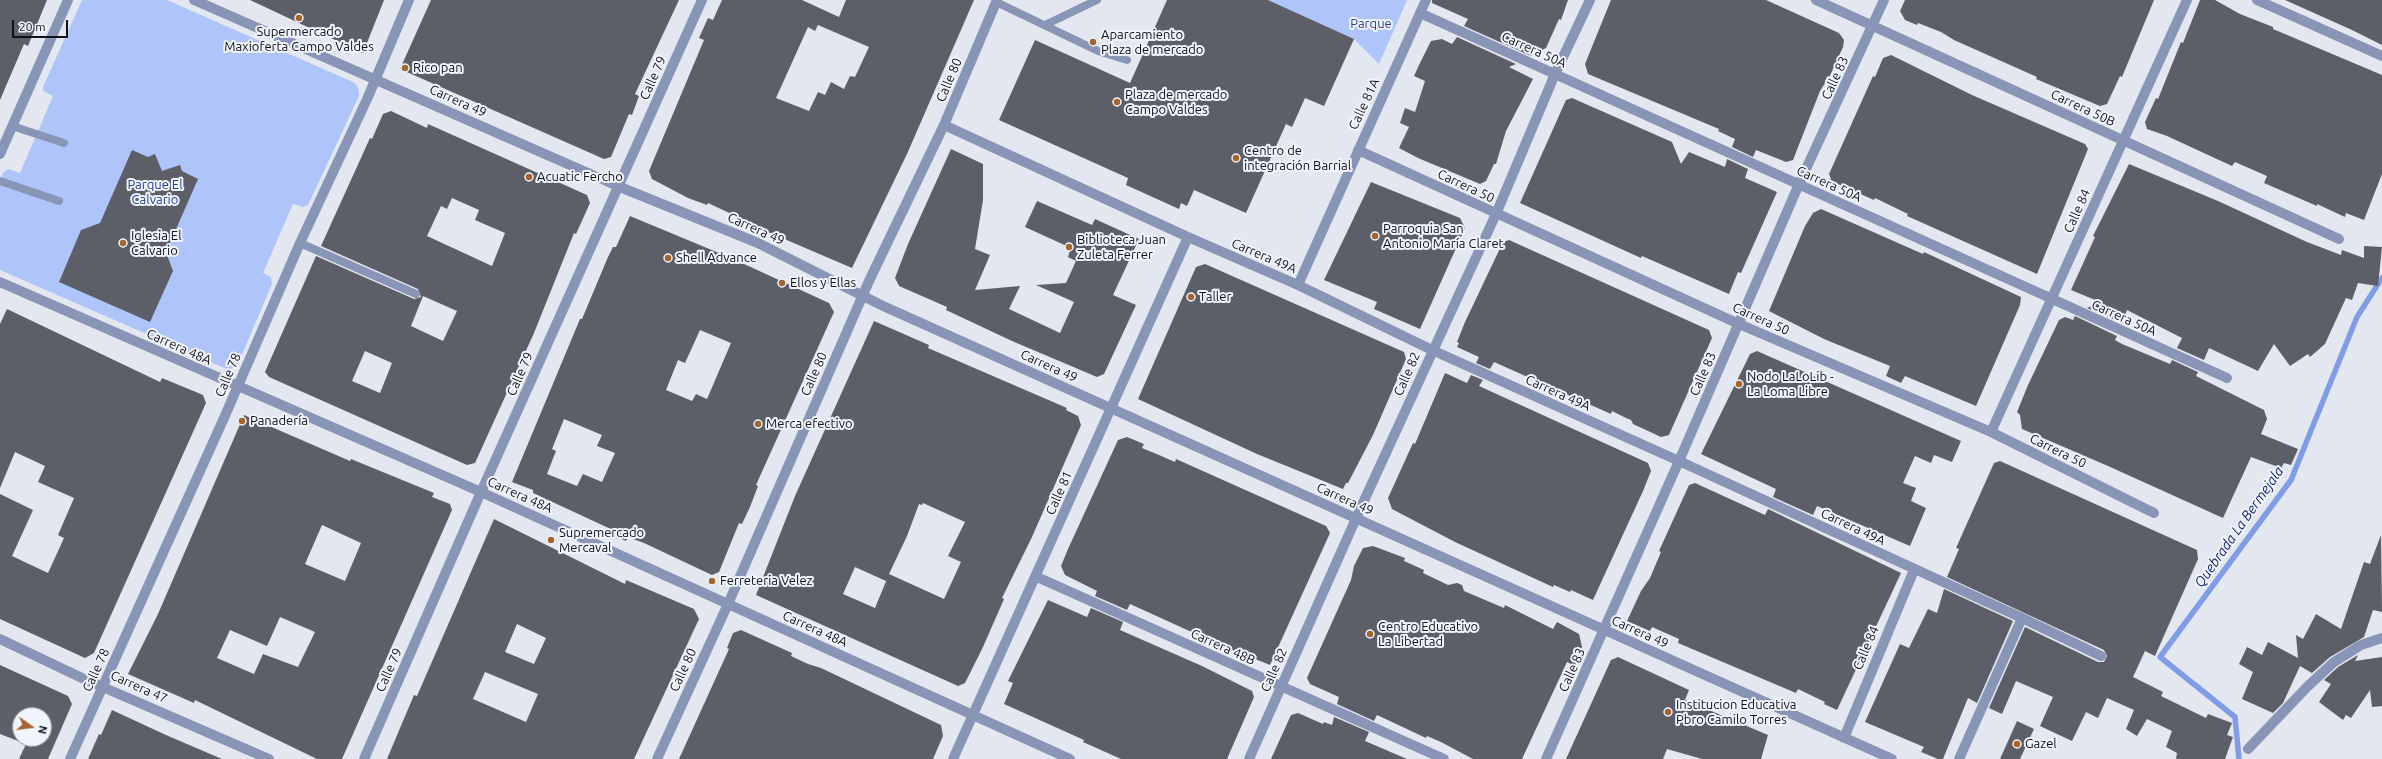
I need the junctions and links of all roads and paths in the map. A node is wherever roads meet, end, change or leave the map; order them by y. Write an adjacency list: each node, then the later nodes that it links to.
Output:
1 (68, 0): 21 (street)
2 (194, 0): 19 (street, Carrera 49)
3 (409, 0): 19 (street, Calle 78)
4 (702, 0): 28 (street, Calle 79)
5 (1096, 0): 14 (lane)
6 (1426, 0): 13 (street, Calle 81A)
7 (1590, 0): 18 (street, Calle 82)
8 (1816, 0): 15 (street, Carrera 50B)
9 (1884, 0): 15 (street, Calle 83)
10 (2187, 0): 22 (street, Calle 84)
11 (2257, 0): 16 (street)
12 (997, 1): 14 (lane); 20 (street, Calle 80)
13 (1420, 13): 18 (street, Carrera 50A); 24 (street, Calle 81A)
14 (1045, 25): 17 (lane)
15 (1873, 26): 22 (street, Carrera 50B); 27 (street, Calle 83)
16 (2382, 56)
17 (1127, 60)
18 (1555, 74): 27 (street, Carrera 50A); 30 (street, Calle 82)
19 (375, 78): 28 (street, Carrera 49); 33 (street, Calle 78)
20 (944, 125): 31 (street, Carrera 49A); 37 (street, Calle 80)
21 (12, 126): 23 (lane); 25 (street)
22 (2123, 141): 32 (street, Carrera 50B); 38 (street, Calle 84)
23 (64, 143)
24 (1358, 150): 30 (street, Carrera 50); 35 (street, Calle 81A)
25 (0, 154)
26 (0, 181): 29 (lane)
27 (1799, 184): 38 (street, Carrera 50A); 39 (street, Calle 83)
28 (620, 187): 37 (street, Carrera 49); 46 (street, Calle 79)
29 (59, 201)
30 (1496, 214): 39 (street, Carrera 50); 40 (street, Calle 82)
31 (1188, 237): 35 (street, Carrera 49A); 43 (street, Calle 81)
32 (2339, 239)
33 (300, 243): 36 (lane); 42 (street, Calle 78)
34 (0, 282): 42 (street, Carrera 48A)
35 (1298, 285): 40 (street, Carrera 49A)
36 (416, 294)
37 (863, 296): 43 (street, Carrera 49); 51 (street, Calle 80)
38 (2051, 299): 41 (street, Carrera 50A); 44 (street, Calle 84)
39 (1739, 324): 44 (street, Carrera 50); 45 (street, Calle 83)
40 (1432, 350): 45 (street, Carrera 49A); 48 (street, Calle 82)
41 (2227, 378)
42 (237, 386): 46 (street, Carrera 48A); 57 (street, Calle 78)
43 (1110, 407): 48 (street, Carrera 49); 50 (street, Calle 81)
44 (1991, 432): 47 (street, Carrera 50)
45 (1679, 461): 49 (street, Carrera 49A); 53 (street, Calle 83)
46 (481, 492): 51 (street, Carrera 48A); 64 (street, Calle 79)
47 (2154, 513)
48 (1356, 518): 53 (street, Carrera 49); 58 (street, Calle 82)
49 (1914, 570): 52 (street, Carrera 49A); 60 (street, Calle 84)
50 (1037, 577): 58 (street, Carrera 48B); 59 (street, Calle 81)
51 (728, 604): 59 (street, Carrera 48A); 65 (street, Calle 80)
52 (2022, 618): 56 (street, Carrera 49A); 72 (street)
53 (1604, 630): 60 (street, Carrera 49); 70 (street, Calle 83)
54 (2382, 638): 61 (street)
55 (0, 639): 57 (street, Carrera 47)
56 (2101, 656)
57 (102, 685): 62 (street, Calle 78); 63 (street, Carrera 47)
58 (1281, 687): 68 (street, Calle 82); 69 (street, Carrera 48B)
59 (973, 715): 66 (street, Calle 81); 67 (street, Carrera 48A)
60 (1844, 738): 71 (street, Carrera 49)
61 (2248, 749)
62 (70, 759)
63 (269, 759)
64 (364, 759)
65 (657, 759)
66 (953, 759)
67 (1070, 759)
68 (1249, 759)
69 (1444, 759)
70 (1546, 759)
71 (1892, 759)
72 (1959, 759)

